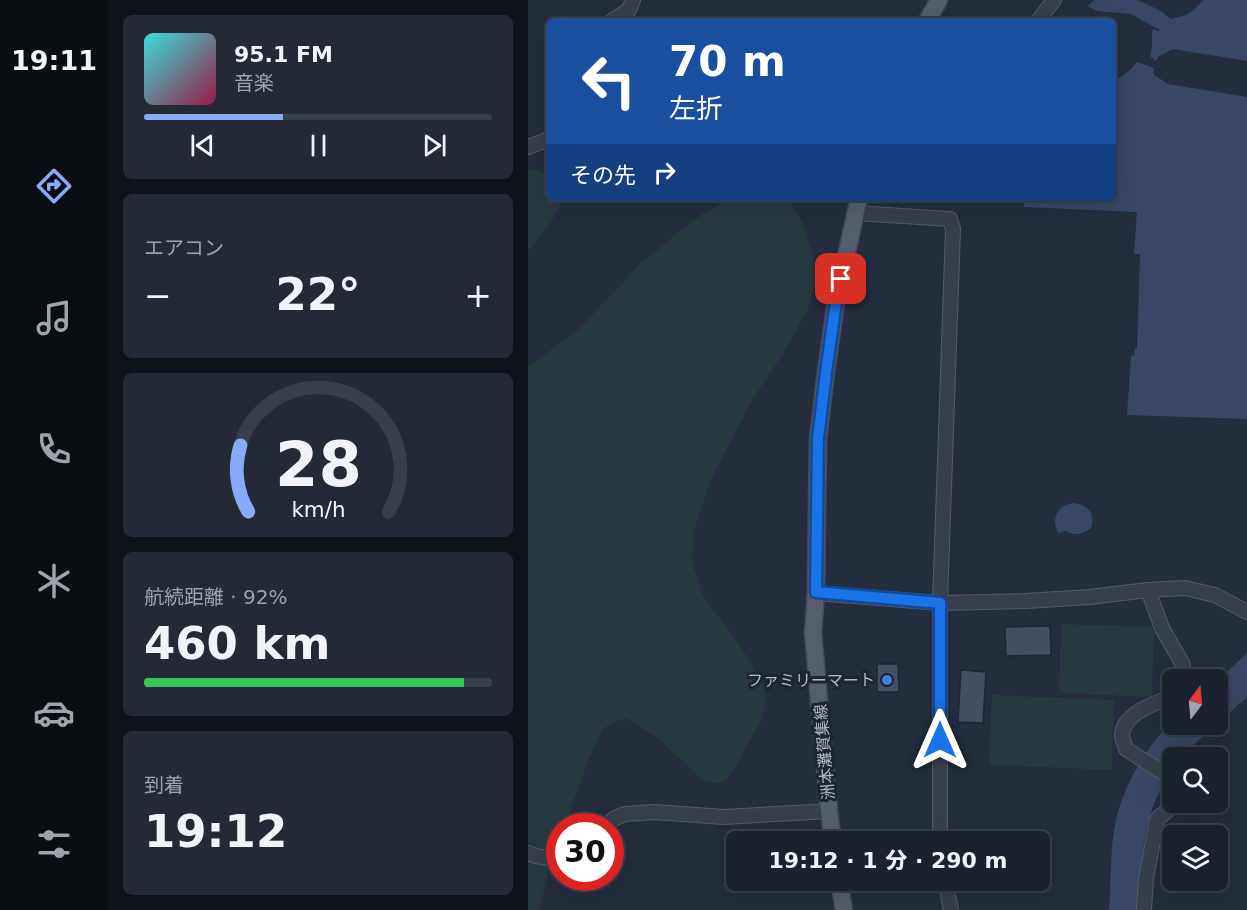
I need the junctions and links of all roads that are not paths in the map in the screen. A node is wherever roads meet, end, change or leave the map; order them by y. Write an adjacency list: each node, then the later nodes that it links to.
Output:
1 (633, 0): 4 (street)
2 (939, 0): 5 (main road)
3 (1054, 0): 6 (street)
4 (617, 18)
5 (929, 18)
6 (1040, 18)
7 (546, 140): 8 (street)
8 (528, 147)
9 (857, 206): 11 (main road, 洲本灘賀集線); 12 (street)
10 (1148, 590): 12 (street); 13 (street); 14 (street)
11 (816, 592): 12 (street); 17 (main road, 洲本灘賀集線)
12 (940, 603): 21 (street)
13 (1247, 612)
14 (1183, 669)
15 (1162, 701): 16 (street)
16 (1162, 772)
17 (829, 811): 19 (street); 20 (main road, 洲本灘賀集線)
18 (1164, 813): 28 (street)
19 (624, 814)
20 (832, 831)
21 (940, 831)
22 (528, 853): 23 (street)
23 (546, 859)
24 (841, 891): 26 (main road)
25 (947, 891): 27 (street)
26 (844, 910)
27 (951, 910)
28 (1144, 910)

